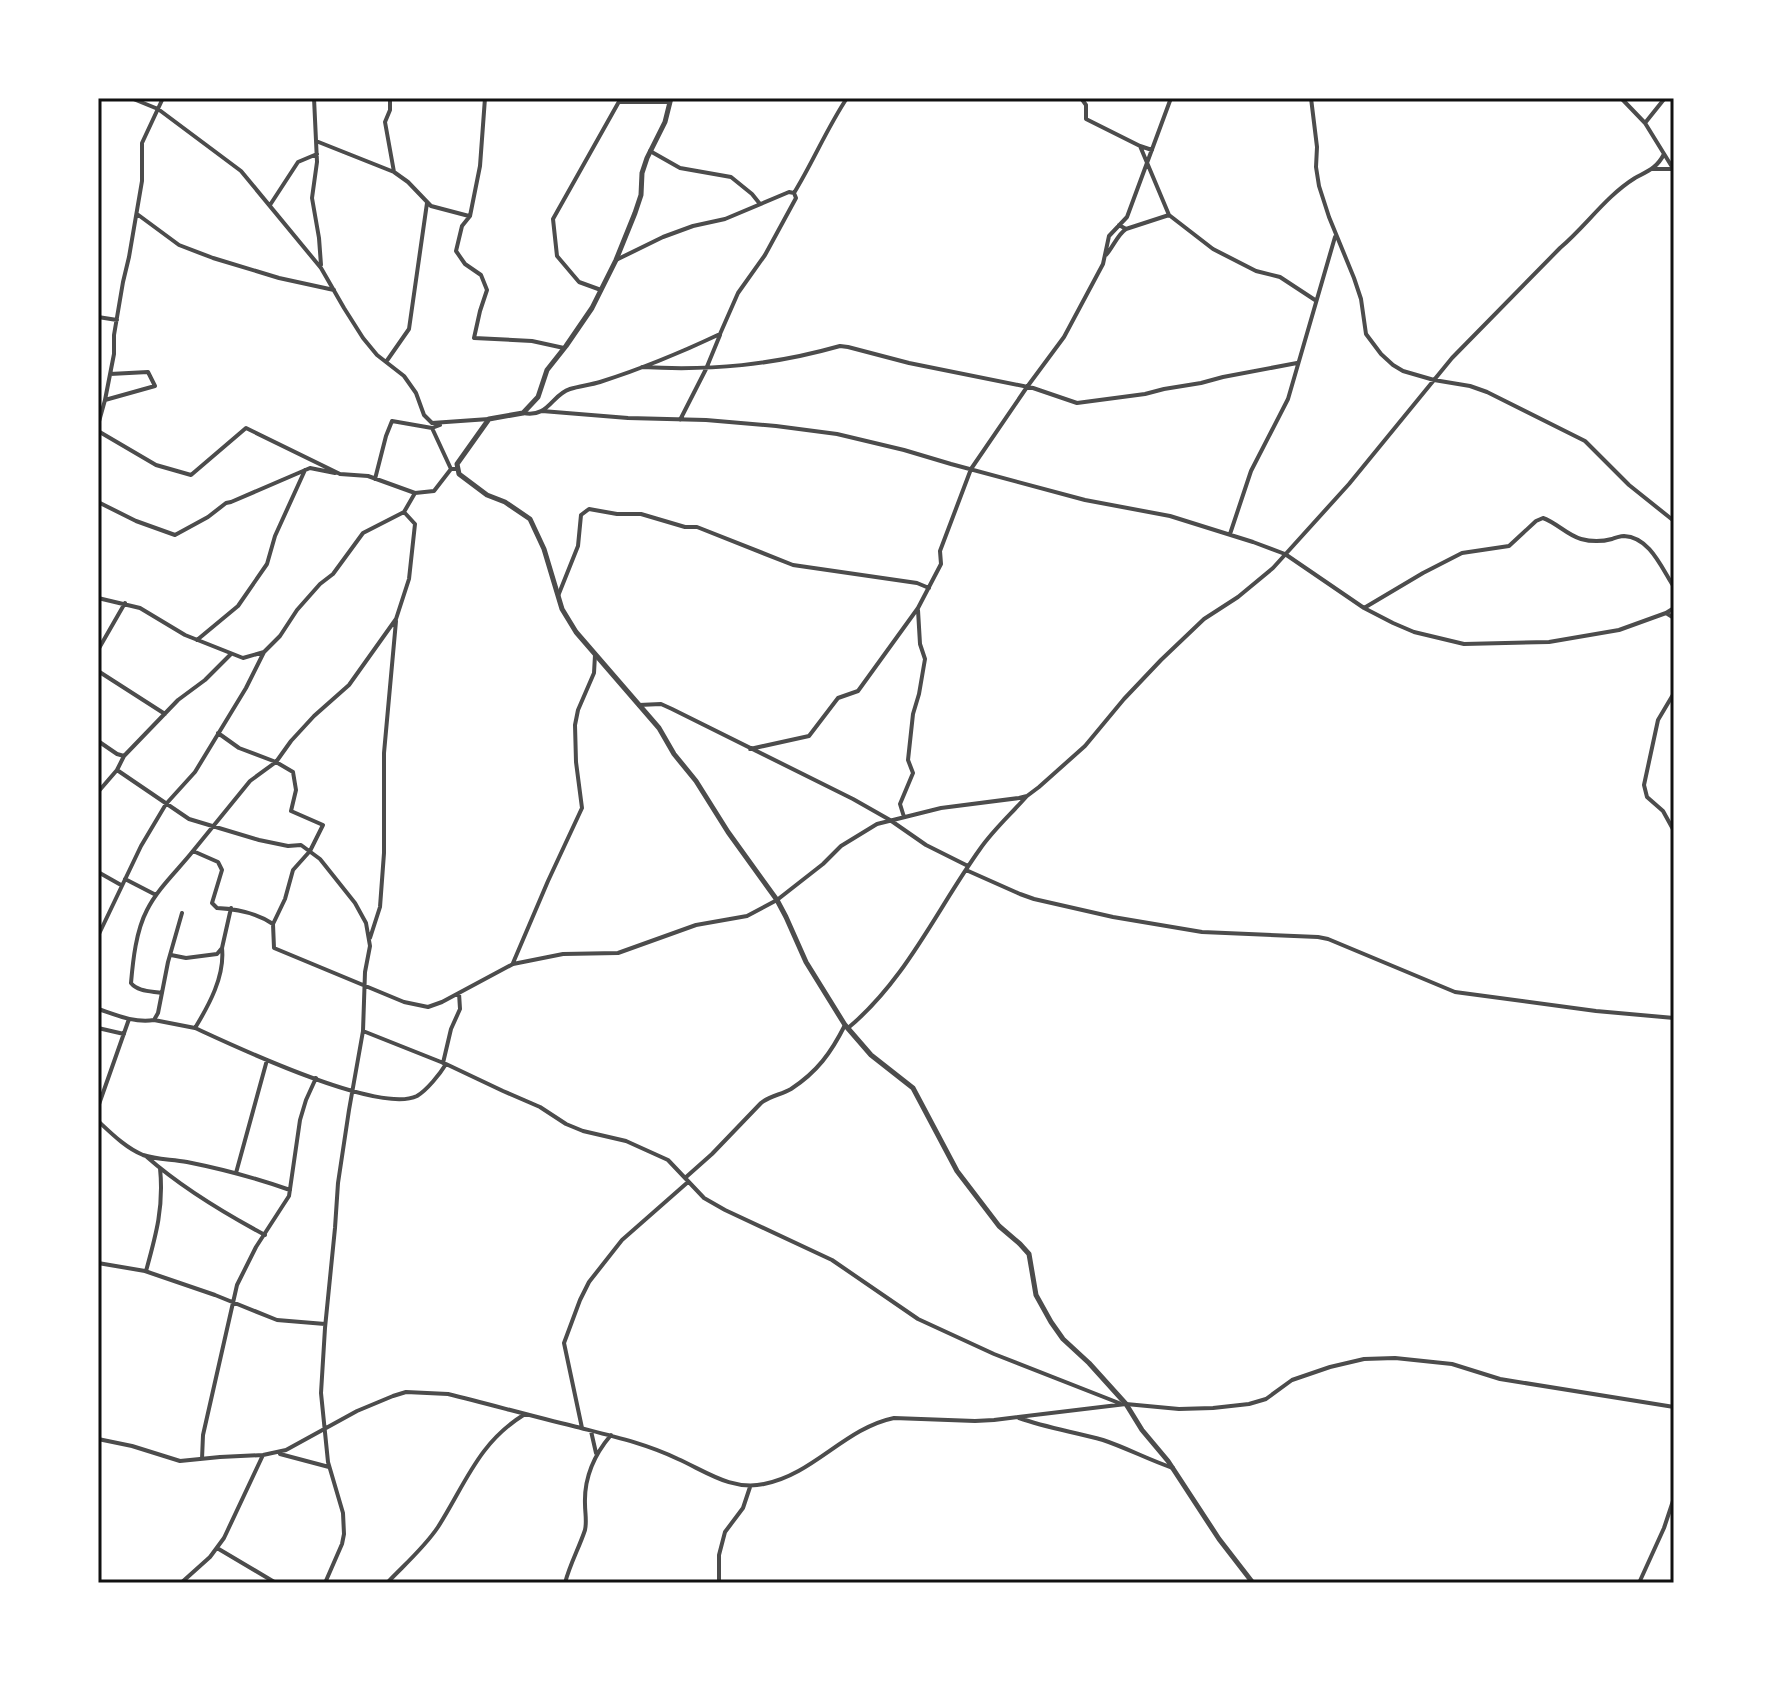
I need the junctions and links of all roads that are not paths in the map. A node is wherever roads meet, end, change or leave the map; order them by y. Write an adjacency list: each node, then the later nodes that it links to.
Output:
1 (131, 98): 14 (street)
2 (163, 98): 14 (street)
3 (314, 98): 16 (street)
4 (390, 98): 25 (street)
5 (485, 98): 32 (street)
6 (847, 98): 26 (street)
7 (1081, 98): 17 (street)
8 (1171, 98): 18 (street)
9 (1311, 98): 35 (street)
10 (1621, 98): 15 (street)
11 (1665, 98): 15 (street)
12 (620, 100): 13 (street); 40 (street)
13 (671, 100): 19 (street)
14 (158, 109): 29 (street); 30 (street)
15 (1645, 123): 21 (street)
16 (316, 141): 20 (street); 25 (street)
17 (1140, 146): 18 (street); 22 (street)
18 (1152, 150): 22 (street)
19 (650, 151): 28 (street); 37 (street)
20 (317, 154): 29 (street); 38 (street)
21 (1664, 154): 23 (street); 24 (street)
22 (1147, 163): 31 (street); 33 (street)
23 (1652, 170): 24 (street); 51 (street)
24 (1674, 170)
25 (394, 172): 27 (street)
26 (794, 193): 28 (street); 44 (street)
27 (427, 203): 32 (street); 46 (street)
28 (760, 204): 37 (street)
29 (270, 205): 38 (street)
30 (137, 214): 39 (street); 43 (street)
31 (1169, 215): 34 (street); 41 (street)
32 (470, 216): 45 (street)
33 (1119, 225): 34 (street); 36 (street)
34 (1126, 229): 36 (street)
35 (1336, 234): 41 (street); 51 (street)
36 (1104, 258): 52 (street)
37 (616, 260): 40 (street)
38 (321, 268): 39 (street)
39 (334, 290): 46 (street)
40 (601, 290): 45 (street)
41 (1316, 301): 47 (street)
42 (98, 317): 43 (street)
43 (117, 320): 50 (street)
44 (720, 334): 48 (street); 49 (street)
45 (565, 348): 55 (street)
46 (386, 362): 58 (street)
47 (1297, 363): 52 (street); 70 (street)
48 (642, 367): 49 (street); 54 (street)
49 (706, 369): 52 (street); 57 (street)
50 (110, 374): 53 (street); 53 (street)
51 (1434, 380): 69 (street); 71 (street)
52 (1027, 387): 62 (street)
53 (105, 400): 59 (street)
54 (542, 411): 55 (street); 57 (street)
55 (523, 413): 56 (street)
56 (489, 419): 58 (street); 61 (street)
57 (680, 420): 62 (street)
58 (442, 424): 60 (street)
59 (98, 428): 64 (street)
60 (432, 428): 61 (street); 65 (street)
61 (454, 469): 66 (street); 74 (street)
62 (971, 469): 70 (street); 73 (street)
63 (305, 470): 64 (street); 67 (street); 83 (street)
64 (340, 474): 65 (street)
65 (375, 479): 66 (street)
66 (415, 493): 68 (street)
67 (98, 502)
68 (404, 512): 82 (street); 85 (street)
69 (1674, 521)
70 (1230, 534): 71 (street)
71 (1285, 554): 78 (street); 99 (street)
72 (1674, 587): 78 (street)
73 (929, 588): 74 (street); 77 (street)
74 (558, 597): 86 (street)
75 (98, 598): 76 (street)
76 (125, 603): 83 (street); 84 (street)
77 (918, 608): 94 (street); 101 (street)
78 (1364, 608): 80 (street)
79 (1674, 608): 80 (street)
80 (1666, 613): 81 (street)
81 (1674, 618)
82 (396, 619): 96 (street); 117 (street)
83 (197, 640): 87 (street)
84 (98, 650)
85 (264, 652): 87 (street); 92 (street)
86 (594, 652): 90 (street); 120 (street)
87 (231, 654): 91 (street)
88 (98, 671): 91 (street)
89 (1674, 693): 104 (street)
90 (639, 705): 94 (street); 112 (street)
91 (165, 714): 95 (street)
92 (218, 733): 96 (street); 100 (street)
93 (98, 741): 95 (street)
94 (750, 749): 102 (street)
95 (124, 756): 97 (street)
96 (276, 762): 103 (street); 106 (street)
97 (117, 770): 98 (street); 100 (street)
98 (98, 792)
99 (1027, 796): 101 (street); 107 (street)
100 (166, 804): 103 (street); 109 (street)
101 (904, 817): 102 (street)
102 (890, 820): 107 (street); 112 (street)
103 (215, 826): 105 (street); 106 (street)
104 (1674, 831)
105 (193, 851): 111 (street); 113 (street)
106 (310, 851): 115 (street); 117 (street)
107 (967, 868): 125 (street); 128 (street)
108 (98, 872): 110 (street)
109 (125, 879): 110 (street); 111 (street)
110 (121, 885): 116 (street)
111 (156, 895): 122 (street)
112 (777, 900): 120 (street); 128 (street)
113 (231, 908): 115 (street); 118 (street)
114 (182, 913): 119 (street)
115 (273, 924): 121 (street)
116 (98, 936)
117 (369, 940): 121 (street)
118 (222, 948): 119 (street); 130 (street)
119 (171, 955): 122 (street)
120 (513, 964): 123 (street)
121 (365, 986): 123 (street); 131 (street)
122 (162, 993): 127 (street)
123 (459, 993): 134 (street)
124 (98, 1009): 126 (street)
125 (1674, 1018)
126 (129, 1019): 127 (street); 132 (street)
127 (154, 1020): 130 (street)
128 (846, 1027): 142 (street); 149 (street)
129 (98, 1028): 132 (street)
130 (195, 1028): 133 (street)
131 (363, 1031): 134 (street); 136 (street)
132 (124, 1034): 137 (street)
133 (267, 1060): 135 (street); 141 (street)
134 (444, 1064): 136 (street); 142 (street)
135 (316, 1078): 136 (street); 143 (street)
136 (353, 1092): 148 (street)
137 (98, 1107)
138 (98, 1121): 139 (street)
139 (145, 1156): 140 (street); 141 (street)
140 (160, 1168): 144 (street); 146 (street)
141 (236, 1173): 143 (street)
142 (686, 1180): 149 (street); 153 (street)
143 (290, 1190): 144 (street)
144 (265, 1235): 147 (street)
145 (98, 1263): 146 (street)
146 (146, 1271): 147 (street)
147 (234, 1303): 148 (street); 161 (street)
148 (325, 1324): 154 (street)
149 (1123, 1404): 150 (street); 152 (street); 163 (street)
150 (1674, 1407)
151 (525, 1414): 153 (street); 154 (street); 170 (street)
152 (1017, 1417): 163 (street); 164 (street)
153 (582, 1428): 155 (street)
154 (325, 1429): 158 (street); 162 (street)
155 (591, 1431): 156 (street); 160 (street)
156 (611, 1435): 160 (street); 164 (street)
157 (98, 1439): 161 (street)
158 (277, 1453): 159 (street); 162 (street)
159 (263, 1455): 161 (street); 166 (street)
160 (596, 1455): 171 (street)
161 (202, 1459)
162 (329, 1467): 169 (street)
163 (1173, 1468): 173 (street)
164 (750, 1487): 172 (street)
165 (1674, 1498): 174 (street)
166 (217, 1548): 167 (street); 168 (street)
167 (181, 1583)
168 (276, 1583)
169 (325, 1583)
170 (387, 1583)
171 (565, 1583)
172 (719, 1583)
173 (1253, 1583)
174 (1639, 1583)

